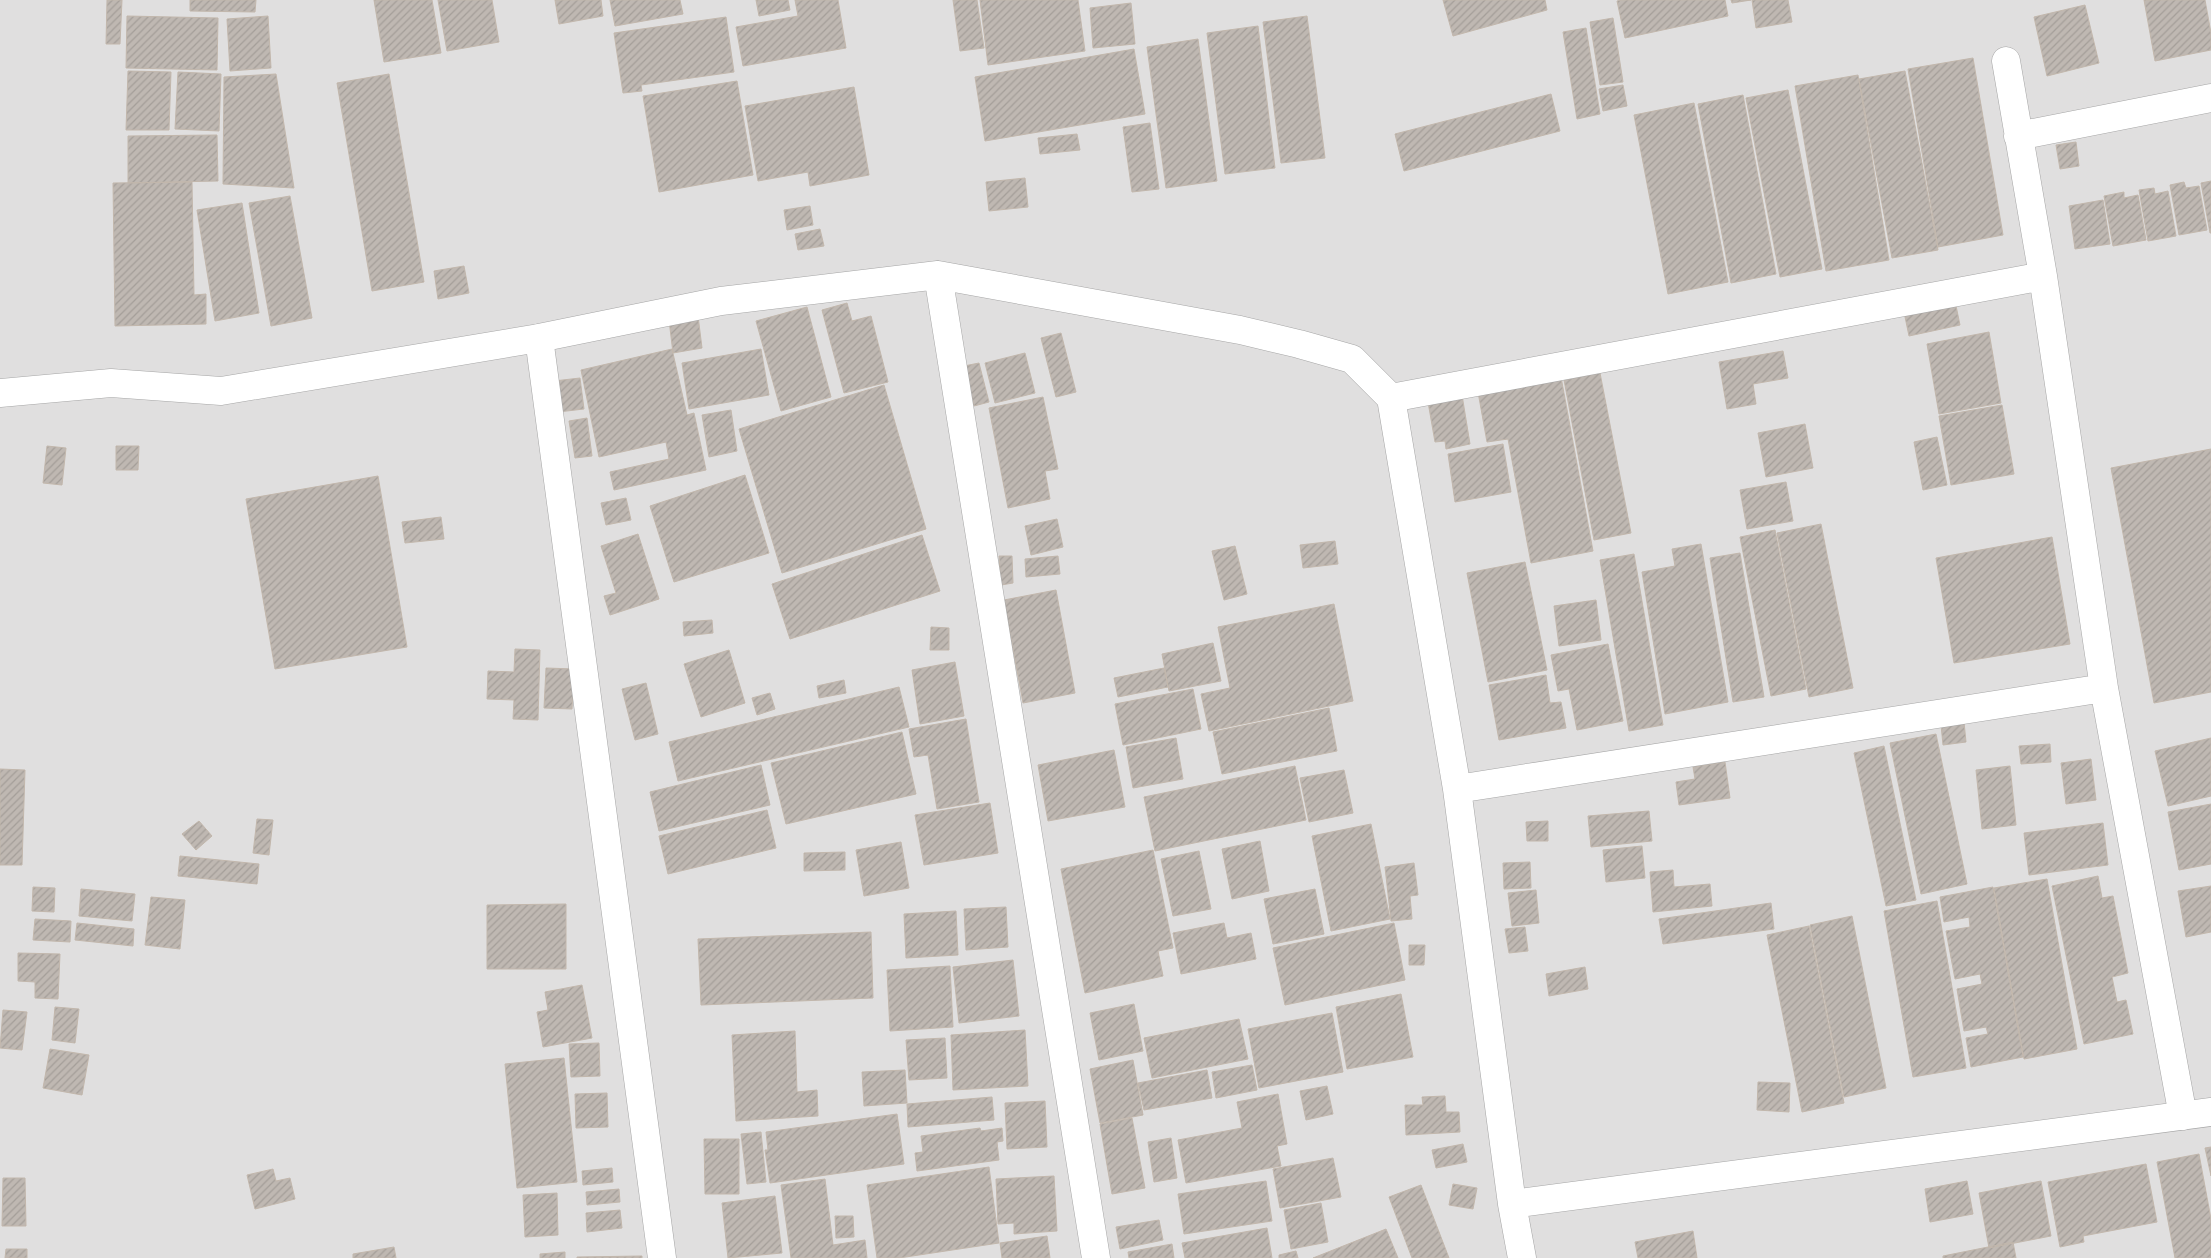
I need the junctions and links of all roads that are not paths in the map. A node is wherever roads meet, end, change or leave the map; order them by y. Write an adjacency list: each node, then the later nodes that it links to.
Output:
1 (2006, 61): 3 (street)
2 (2211, 98): 3 (street)
3 (2018, 136): 5 (street)
4 (938, 275): 6 (street); 8 (street); 15 (street)
5 (2043, 276): 8 (street); 9 (street)
6 (539, 338): 7 (street); 14 (street)
7 (0, 393)
8 (1391, 398): 10 (street)
9 (2104, 688): 10 (street); 12 (street)
10 (1457, 789): 13 (street)
11 (2211, 1112): 12 (street)
12 (2183, 1116): 13 (street)
13 (1512, 1204): 16 (street)
14 (662, 1258)
15 (1096, 1258)
16 (1522, 1258)

